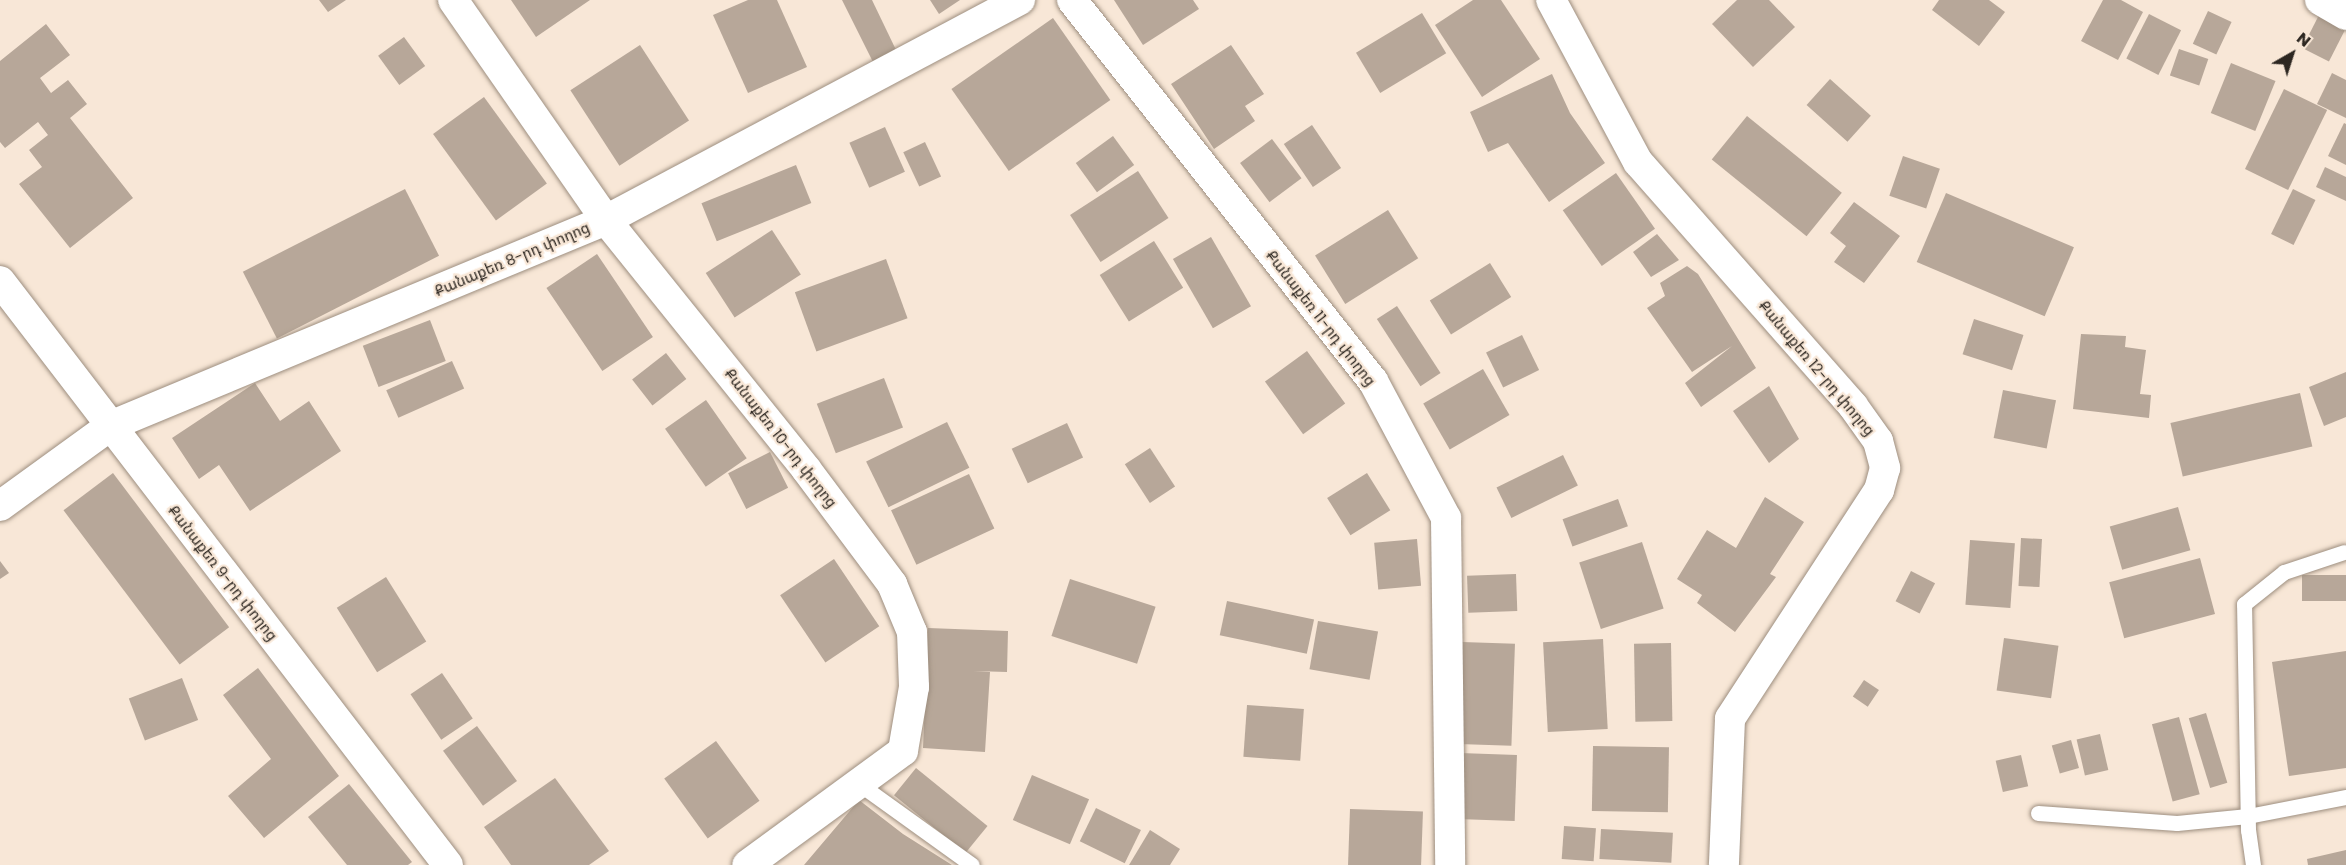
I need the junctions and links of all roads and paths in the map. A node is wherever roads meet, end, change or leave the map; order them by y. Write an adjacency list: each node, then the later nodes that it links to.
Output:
1 (453, 0): 7 (street, Քանաքեռ 10-րդ փողոց)
2 (1020, 0): 7 (street, Քանաքեռ 8-րդ փողոց)
3 (1072, 0): 19 (street, Քանաքեռ 11-րդ փողոց)
4 (1551, 0): 20 (street, Քանաքեռ 12-րդ փողոց)
5 (2320, 0): 6 (street)
6 (2346, 15)
7 (606, 220): 9 (street, Քանաքեռ 8-րդ փողոց); 12 (street, Քանաքեռ 10-րդ փողոց)
8 (0, 281): 9 (street, Քանաքեռ 9-րդ փողոց)
9 (110, 426): 10 (street, Քանաքեռ 8-րդ փողոց); 16 (street, Քանաքեռ 9-րդ փողոց)
10 (0, 506)
11 (2344, 552): 15 (lane)
12 (858, 783): 17 (street, Քանաքեռ 10-րդ փողոց); 18 (lane)
13 (2346, 797): 15 (lane)
14 (2038, 813): 15 (lane)
15 (2248, 816): 21 (lane)
16 (448, 865)
17 (747, 865)
18 (972, 865)
19 (1450, 865)
20 (1724, 865)
21 (2253, 865)

